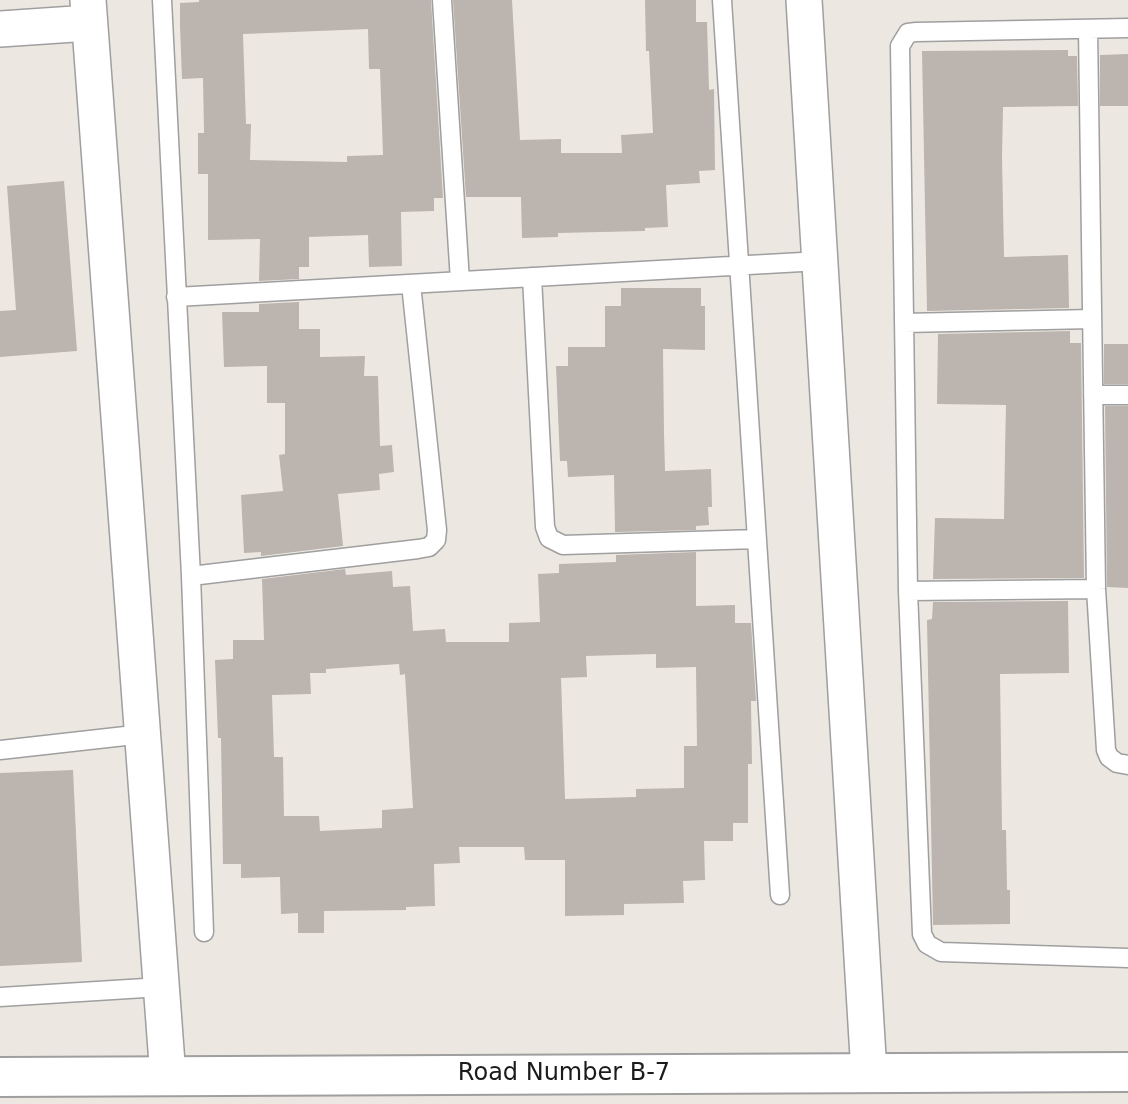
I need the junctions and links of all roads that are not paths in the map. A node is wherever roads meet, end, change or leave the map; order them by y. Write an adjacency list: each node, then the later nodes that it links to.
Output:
1 (162, 0): 14 (lane)
2 (442, 0): 12 (lane)
3 (722, 0): 10 (lane)
4 (804, 0): 9 (street)
5 (89, 12): 7 (street); 23 (street)
6 (1128, 28): 8 (lane)
7 (0, 29)
8 (1088, 29): 15 (lane); 16 (lane)
9 (820, 261): 10 (lane); 32 (street)
10 (739, 266): 11 (lane); 19 (lane)
11 (532, 277): 12 (lane); 19 (lane)
12 (460, 281): 13 (lane)
13 (411, 284): 14 (lane); 20 (lane)
14 (176, 297): 20 (lane)
15 (1092, 319): 16 (lane); 18 (lane)
16 (904, 323): 22 (lane)
17 (1128, 395): 18 (lane)
18 (1093, 396): 21 (lane)
19 (757, 539): 26 (lane)
20 (191, 576): 27 (lane)
21 (1096, 589): 22 (lane); 25 (lane)
22 (908, 591): 28 (lane)
23 (143, 734): 24 (lane); 29 (street)
24 (0, 750)
25 (1128, 765)
26 (780, 895)
27 (204, 932)
28 (1128, 958)
29 (161, 987): 30 (lane); 34 (street)
30 (0, 997)
31 (1128, 1072): 32 (street, Road Number B-7)
32 (869, 1073): 34 (street, Road Number B-7)
33 (0, 1077): 34 (street, Road Number B-7)
34 (168, 1077)

